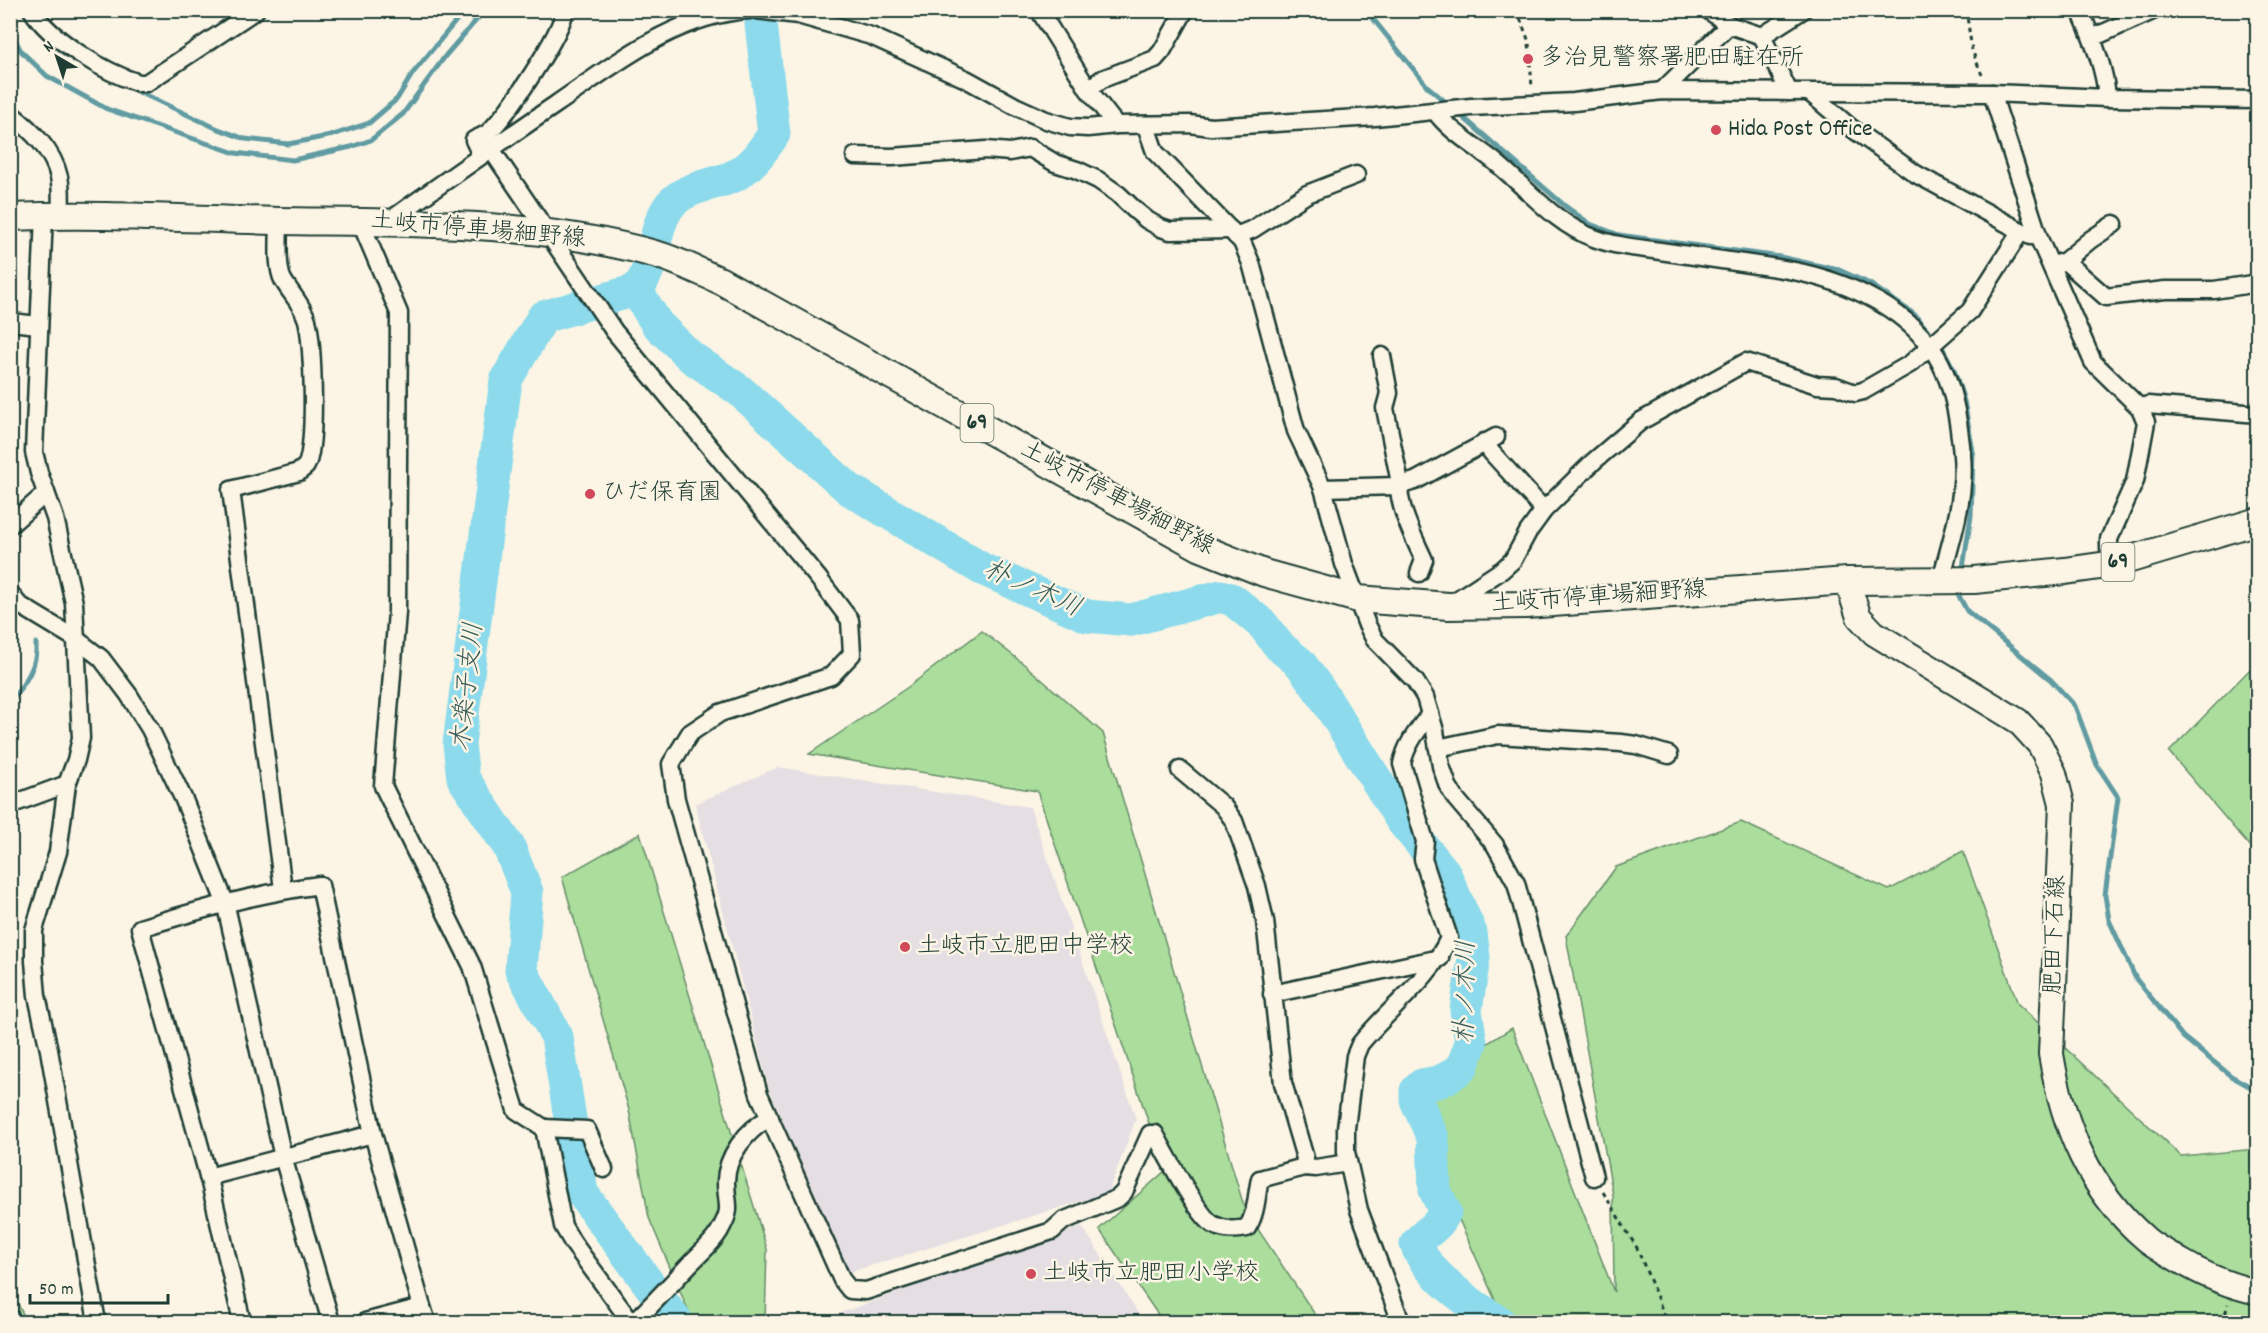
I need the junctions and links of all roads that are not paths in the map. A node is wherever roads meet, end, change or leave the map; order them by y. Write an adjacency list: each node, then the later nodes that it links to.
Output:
1 (32, 10): 2 (street)
2 (256, 10)
3 (565, 10): 26 (street)
4 (750, 10): 26 (street)
5 (756, 10): 24 (street)
6 (1039, 10): 15 (street)
7 (1185, 10): 15 (street)
8 (1708, 10): 12 (street)
9 (1803, 10): 13 (street)
10 (2080, 10): 14 (street)
11 (2155, 10): 14 (street)
12 (1729, 25): 13 (street); 16 (street)
13 (1762, 36): 17 (street)
14 (2092, 38): 20 (street)
15 (1088, 89): 24 (street)
16 (1662, 91): 17 (street); 22 (street)
17 (1789, 92): 18 (street)
18 (1810, 93): 19 (street); 35 (street)
19 (1991, 93): 20 (street); 38 (street)
20 (2107, 98): 21 (street)
21 (2258, 100)
22 (1437, 110): 25 (street); 43 (street)
23 (10, 113): 29 (street)
24 (1116, 125): 25 (street)
25 (1146, 126): 37 (street)
26 (486, 152): 33 (street); 36 (street)
27 (855, 156): 37 (street)
28 (1356, 176): 37 (street)
29 (52, 215): 30 (main road, 土岐市停車場細野線 / 69); 31 (main road, 土岐市停車場細野線 / 69); 42 (street)
30 (10, 217)
31 (279, 221): 32 (main road, 土岐市停車場細野線 / 69); 67 (street)
32 (360, 221): 33 (main road, 土岐市停車場細野線 / 69); 72 (street)
33 (389, 221): 36 (main road, 土岐市停車場細野線 / 69)
34 (2114, 224): 39 (street)
35 (2021, 231): 38 (street); 43 (street)
36 (548, 232): 58 (main road, 土岐市停車場細野線 / 69); 71 (street)
37 (1234, 233): 48 (street)
38 (2040, 241): 39 (street)
39 (2058, 263): 40 (street); 45 (street)
40 (2258, 284)
41 (10, 322): 42 (street)
42 (39, 325): 49 (street)
43 (1929, 347): 50 (street); 55 (street)
44 (1382, 356): 47 (street)
45 (2140, 408): 46 (street); 53 (street)
46 (2258, 414)
47 (1398, 486): 48 (street); 50 (street); 54 (street)
48 (1323, 488): 58 (street)
49 (46, 493): 52 (street); 60 (street)
50 (1544, 510): 59 (street)
51 (2258, 521): 53 (main road, 土岐市停車場細野線 / 69)
52 (10, 525)
53 (2114, 564): 55 (main road, 土岐市停車場細野線 / 69)
54 (1419, 573)
55 (1944, 580): 56 (main road, 土岐市停車場細野線 / 69)
56 (1847, 581): 59 (main road, 土岐市停車場細野線 / 69); 80 (main road, 肥田下石線)
57 (10, 593): 60 (street)
58 (1358, 599): 59 (main road, 土岐市停車場細野線 / 69); 61 (street)
59 (1453, 606)
60 (76, 639): 65 (street); 68 (street)
61 (1430, 714): 62 (street); 69 (street)
62 (1438, 748): 63 (street); 79 (street)
63 (1669, 755)
64 (1180, 770): 70 (street)
65 (67, 784): 66 (street); 82 (street)
66 (10, 805)
67 (283, 889): 68 (street); 73 (street)
68 (225, 902): 74 (street); 78 (street)
69 (1440, 958): 70 (street); 75 (street)
70 (1272, 994): 76 (street)
71 (770, 1118): 76 (street); 86 (street)
72 (544, 1128): 77 (street); 86 (street)
73 (373, 1134): 74 (street); 81 (street)
74 (284, 1157): 78 (street); 84 (street)
75 (1348, 1163): 76 (street); 87 (street)
76 (1304, 1167)
77 (604, 1169)
78 (208, 1177): 83 (street)
79 (1594, 1177)
80 (2258, 1293)
81 (425, 1315): 85 (street)
82 (98, 1323)
83 (242, 1323)
84 (331, 1323)
85 (365, 1323)
86 (632, 1323)
87 (1401, 1323)

